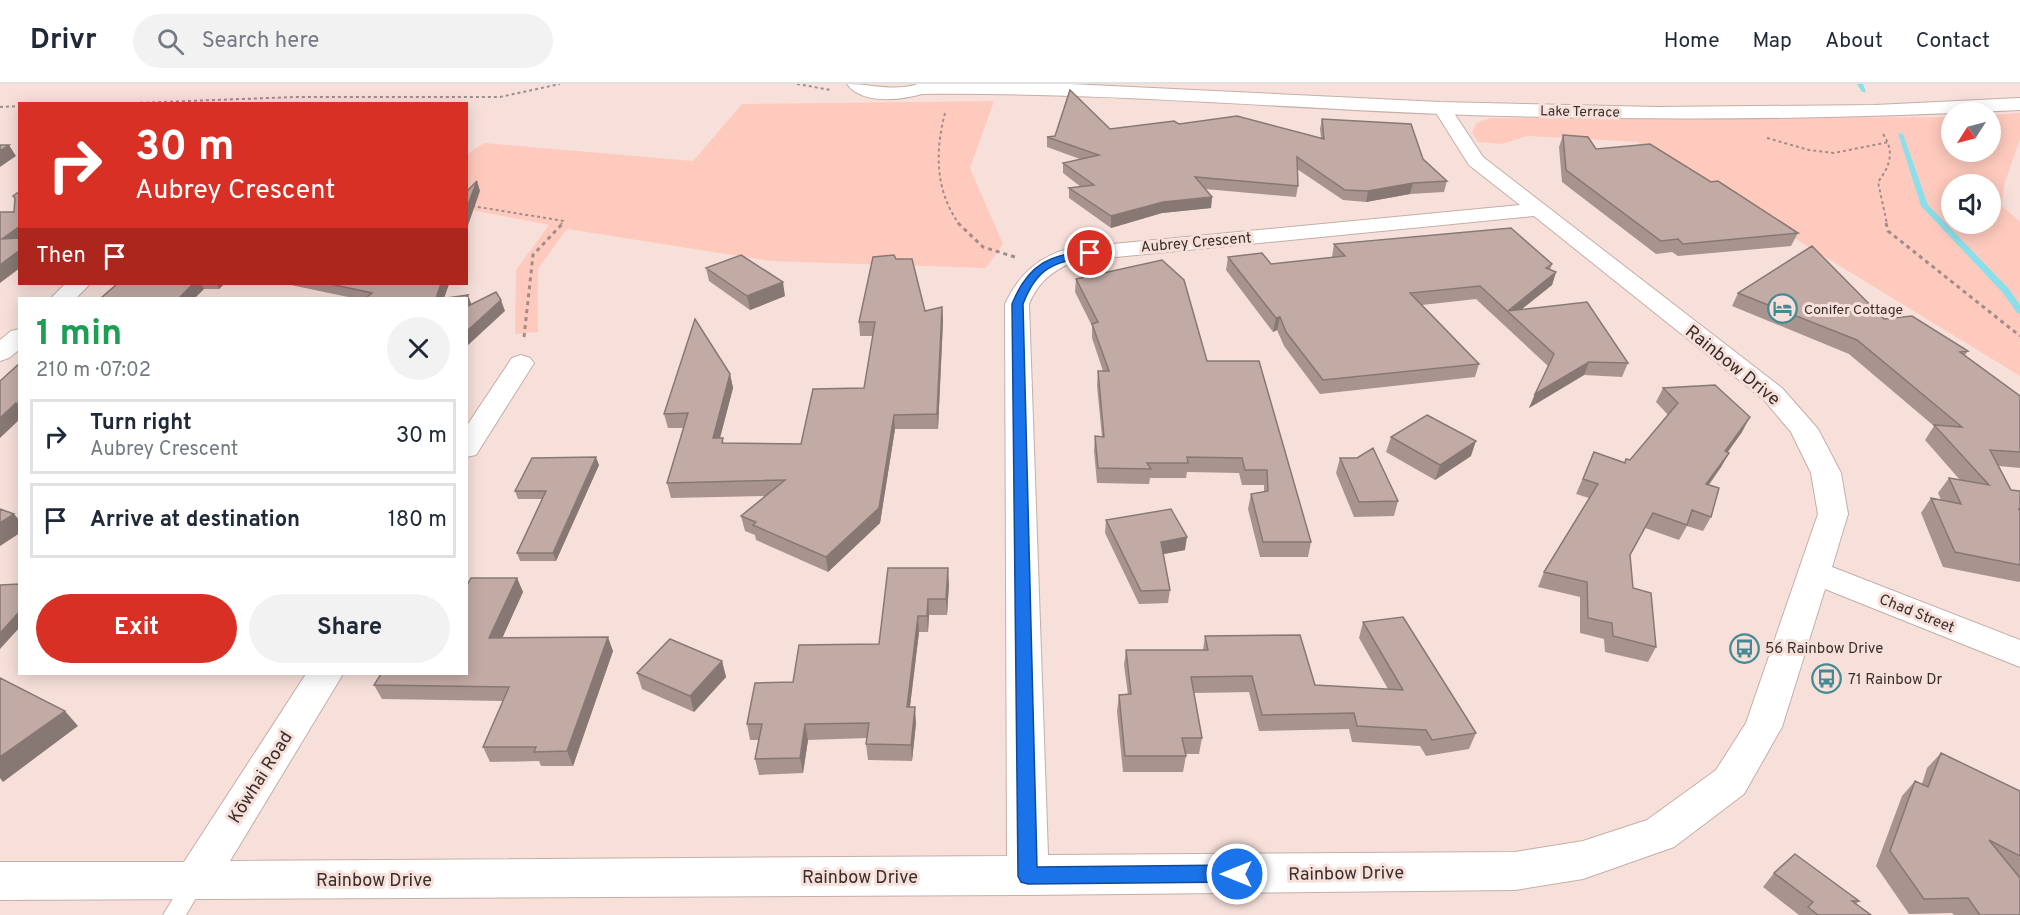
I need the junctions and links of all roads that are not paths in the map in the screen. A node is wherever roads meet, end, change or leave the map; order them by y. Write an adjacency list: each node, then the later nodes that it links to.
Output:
1 (834, 84): 3 (main road)
2 (1036, 84): 5 (main road, Lake Terrace)
3 (861, 87): 4 (main road, Lake Terrace)
4 (927, 87): 5 (main road, Lake Terrace)
5 (1140, 93): 7 (main road, Lake Terrace)
6 (2020, 104): 7 (main road, Lake Terrace)
7 (1442, 108): 8 (street, Rainbow Drive)
8 (1537, 210): 15 (street, Rainbow Drive); 18 (street, Aubrey Crescent)
9 (78, 285): 10 (street)
10 (63, 297)
11 (18, 338): 12 (street)
12 (0, 353)
13 (520, 363): 14 (street)
14 (468, 446)
15 (1813, 572): 16 (street, Chad Street); 18 (street, Rainbow Drive)
16 (2020, 654)
17 (324, 675): 20 (street, Kōwhai Road)
18 (1028, 876): 20 (street, Rainbow Drive)
19 (0, 881): 20 (street, Rainbow Drive)
20 (184, 898)

